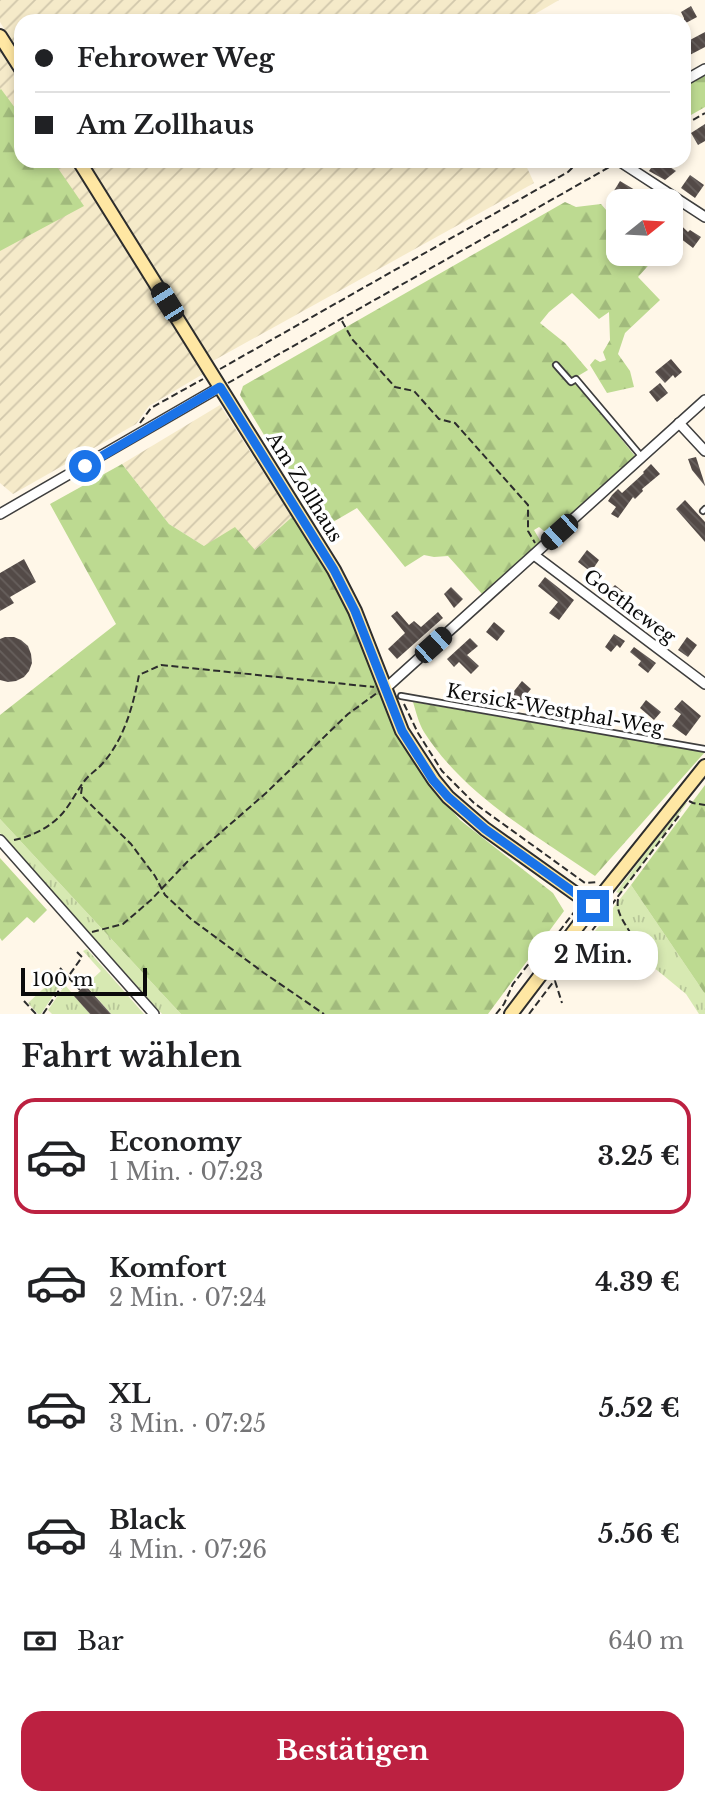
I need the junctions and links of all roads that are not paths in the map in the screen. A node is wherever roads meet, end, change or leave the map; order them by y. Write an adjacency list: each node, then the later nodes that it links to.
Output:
1 (0, 36): 2 (street)
2 (14, 58)
3 (83, 168): 7 (street, Am Zollhaus)
4 (631, 168): 5 (street)
5 (705, 217)
6 (556, 365): 11 (lane)
7 (220, 387): 12 (street); 15 (street, Am Zollhaus)
8 (705, 400): 9 (street)
9 (679, 422): 10 (street); 11 (street)
10 (705, 451)
11 (642, 457): 13 (street)
12 (0, 514)
13 (536, 553): 14 (street, Goetheweg); 15 (street)
14 (705, 684)
15 (386, 688): 20 (street, Am Zollhaus)
16 (401, 696): 17 (lane, Kersick-Westphal-Weg)
17 (705, 749)
18 (705, 765): 20 (street)
19 (1, 842): 21 (street)
20 (593, 906): 22 (street)
21 (154, 1014)
22 (511, 1014)

